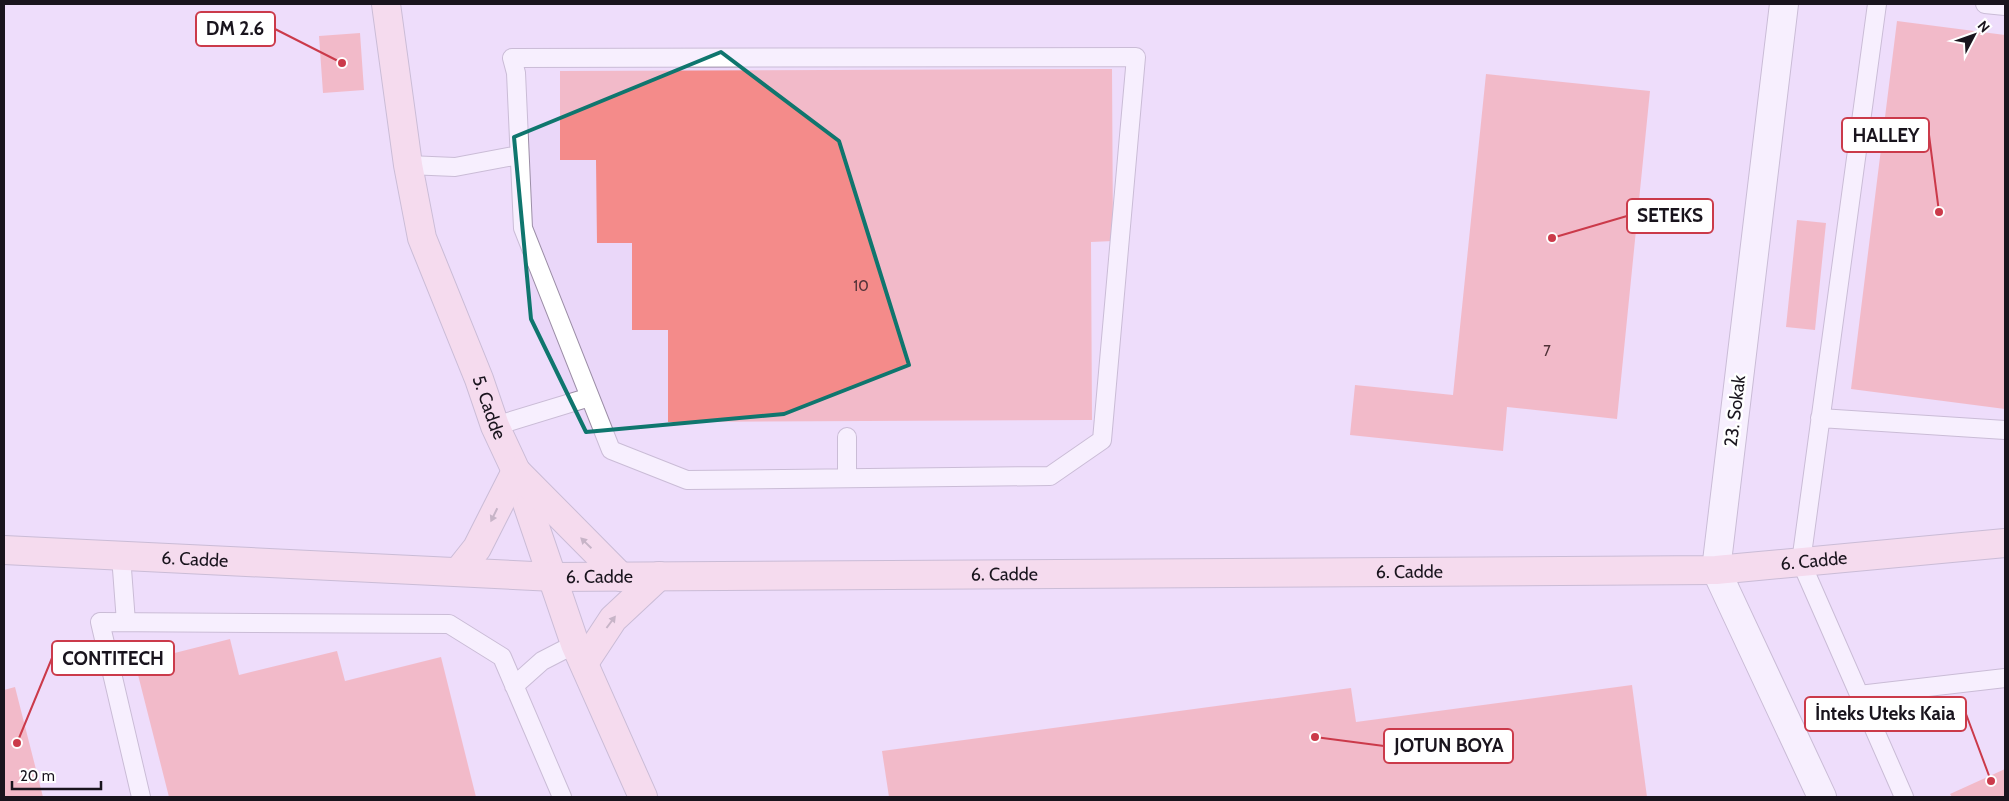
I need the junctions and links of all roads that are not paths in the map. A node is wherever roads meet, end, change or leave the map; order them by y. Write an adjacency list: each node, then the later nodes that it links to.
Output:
1 (386, 4): 7 (street, 5. Cadde)
2 (1784, 4): 19 (street, 23. Sokak)
3 (1877, 4): 9 (lane)
4 (1985, 4): 5 (lane)
5 (2005, 6)
6 (520, 155): 7 (lane); 8 (lane); 14 (lane)
7 (408, 165): 10 (street, 5. Cadde)
8 (590, 396): 10 (lane); 14 (lane)
9 (1820, 418): 11 (lane); 18 (lane)
10 (495, 426): 13 (street, 5. Cadde)
11 (2005, 430)
12 (847, 437): 14 (lane)
13 (516, 471): 20 (street, one-way to 20); 22 (street, 5. Cadde); 23 (street, one-way to 13)
14 (847, 478)
15 (2005, 543): 18 (street, 6. Cadde)
16 (4, 550): 17 (street, 6. Cadde)
17 (121, 556): 20 (street, 6. Cadde); 24 (lane)
18 (1801, 562): 19 (street, 6. Cadde); 28 (lane)
19 (1716, 570): 21 (street, 6. Cadde); 32 (street)
20 (458, 572): 22 (street, 6. Cadde)
21 (659, 576): 23 (street, 6. Cadde); 25 (street, one-way to 21)
22 (554, 577): 23 (street, 6. Cadde); 25 (street, 5. Cadde)
23 (621, 577)
24 (126, 622): 27 (lane); 29 (lane)
25 (580, 653): 27 (lane); 31 (street, 5. Cadde)
26 (2005, 678): 28 (lane)
27 (514, 686): 30 (lane)
28 (1859, 695): 33 (lane)
29 (141, 797)
30 (562, 797)
31 (643, 797)
32 (1822, 797)
33 (1904, 797)

